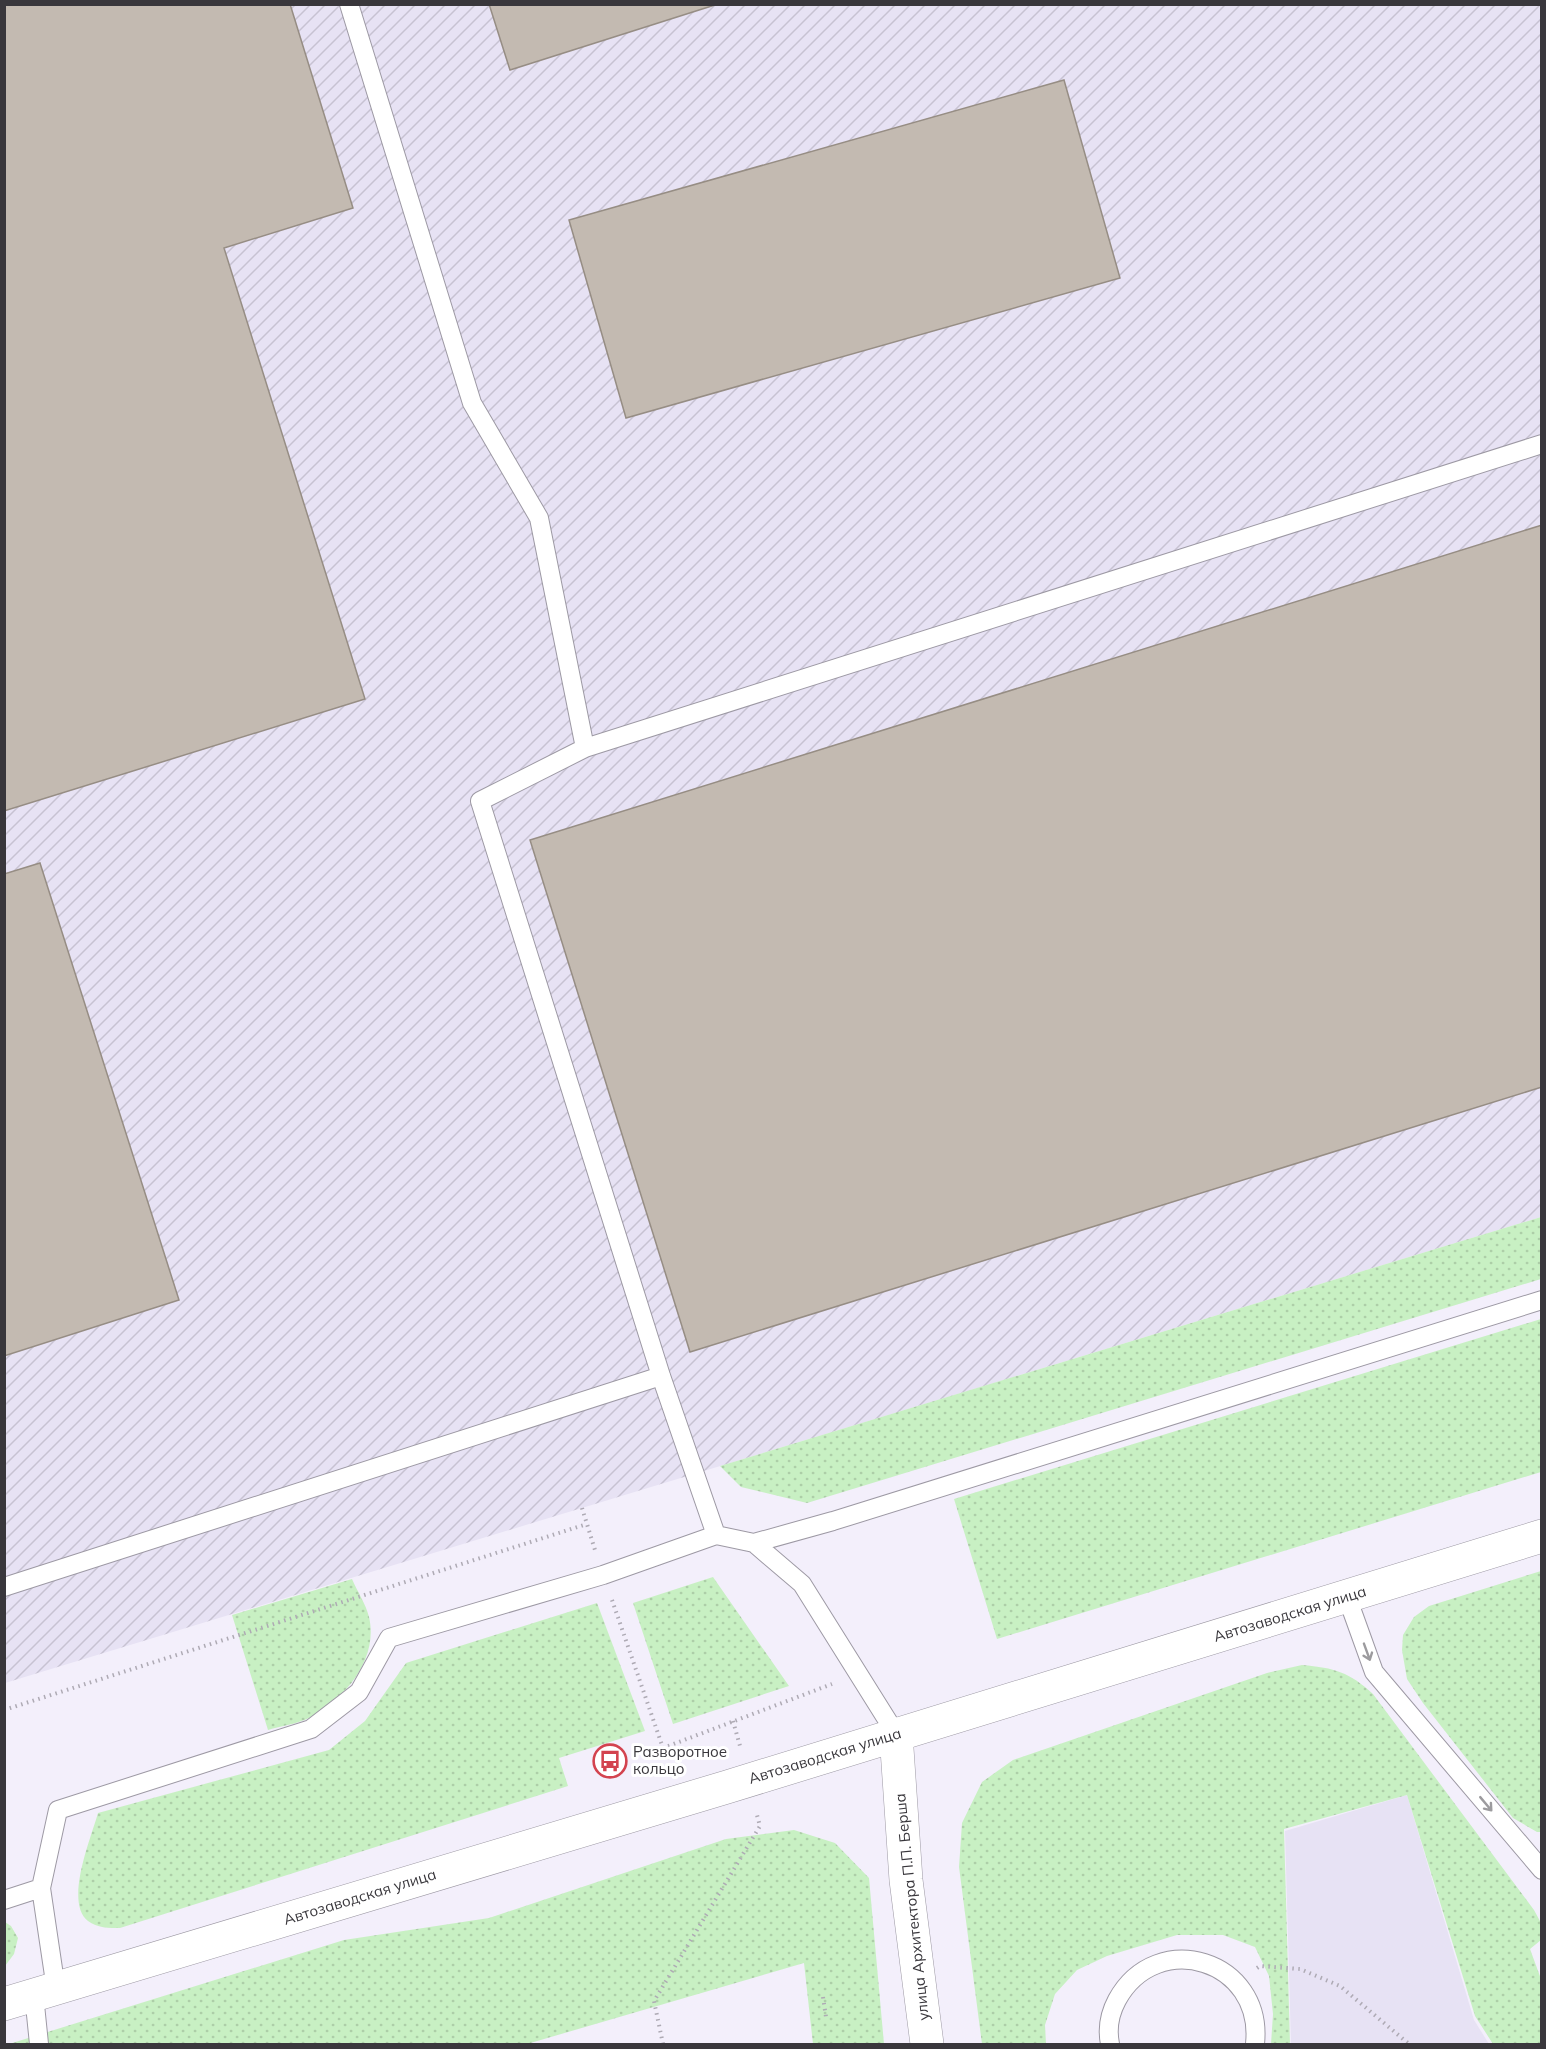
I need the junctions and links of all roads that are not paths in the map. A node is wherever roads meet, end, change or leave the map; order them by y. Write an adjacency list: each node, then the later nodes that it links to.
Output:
1 (349, 4): 3 (lane)
2 (1542, 444): 3 (lane)
3 (585, 748): 5 (lane)
4 (1542, 1300): 8 (lane)
5 (661, 1376): 6 (lane); 9 (lane)
6 (716, 1535): 8 (lane); 13 (lane)
7 (1542, 1536): 10 (main road, Автозаводская улица)
8 (754, 1543): 11 (lane)
9 (4, 1587)
10 (1347, 1597): 11 (main road, Автозаводская улица); 12 (lane, one-way to 12)
11 (896, 1734): 15 (main road, Автозаводская улица); 18 (main road, улица Архитектора П.П. Берша)
12 (1542, 1870)
13 (41, 1888): 14 (lane); 15 (lane)
14 (4, 1899)
15 (31, 1996): 17 (lane)
16 (1112, 2010): 19 (lane); 20 (lane); 21 (lane)
17 (39, 2044)
18 (927, 2044)
19 (1100, 2044)
20 (1110, 2044)
21 (1255, 2044)

